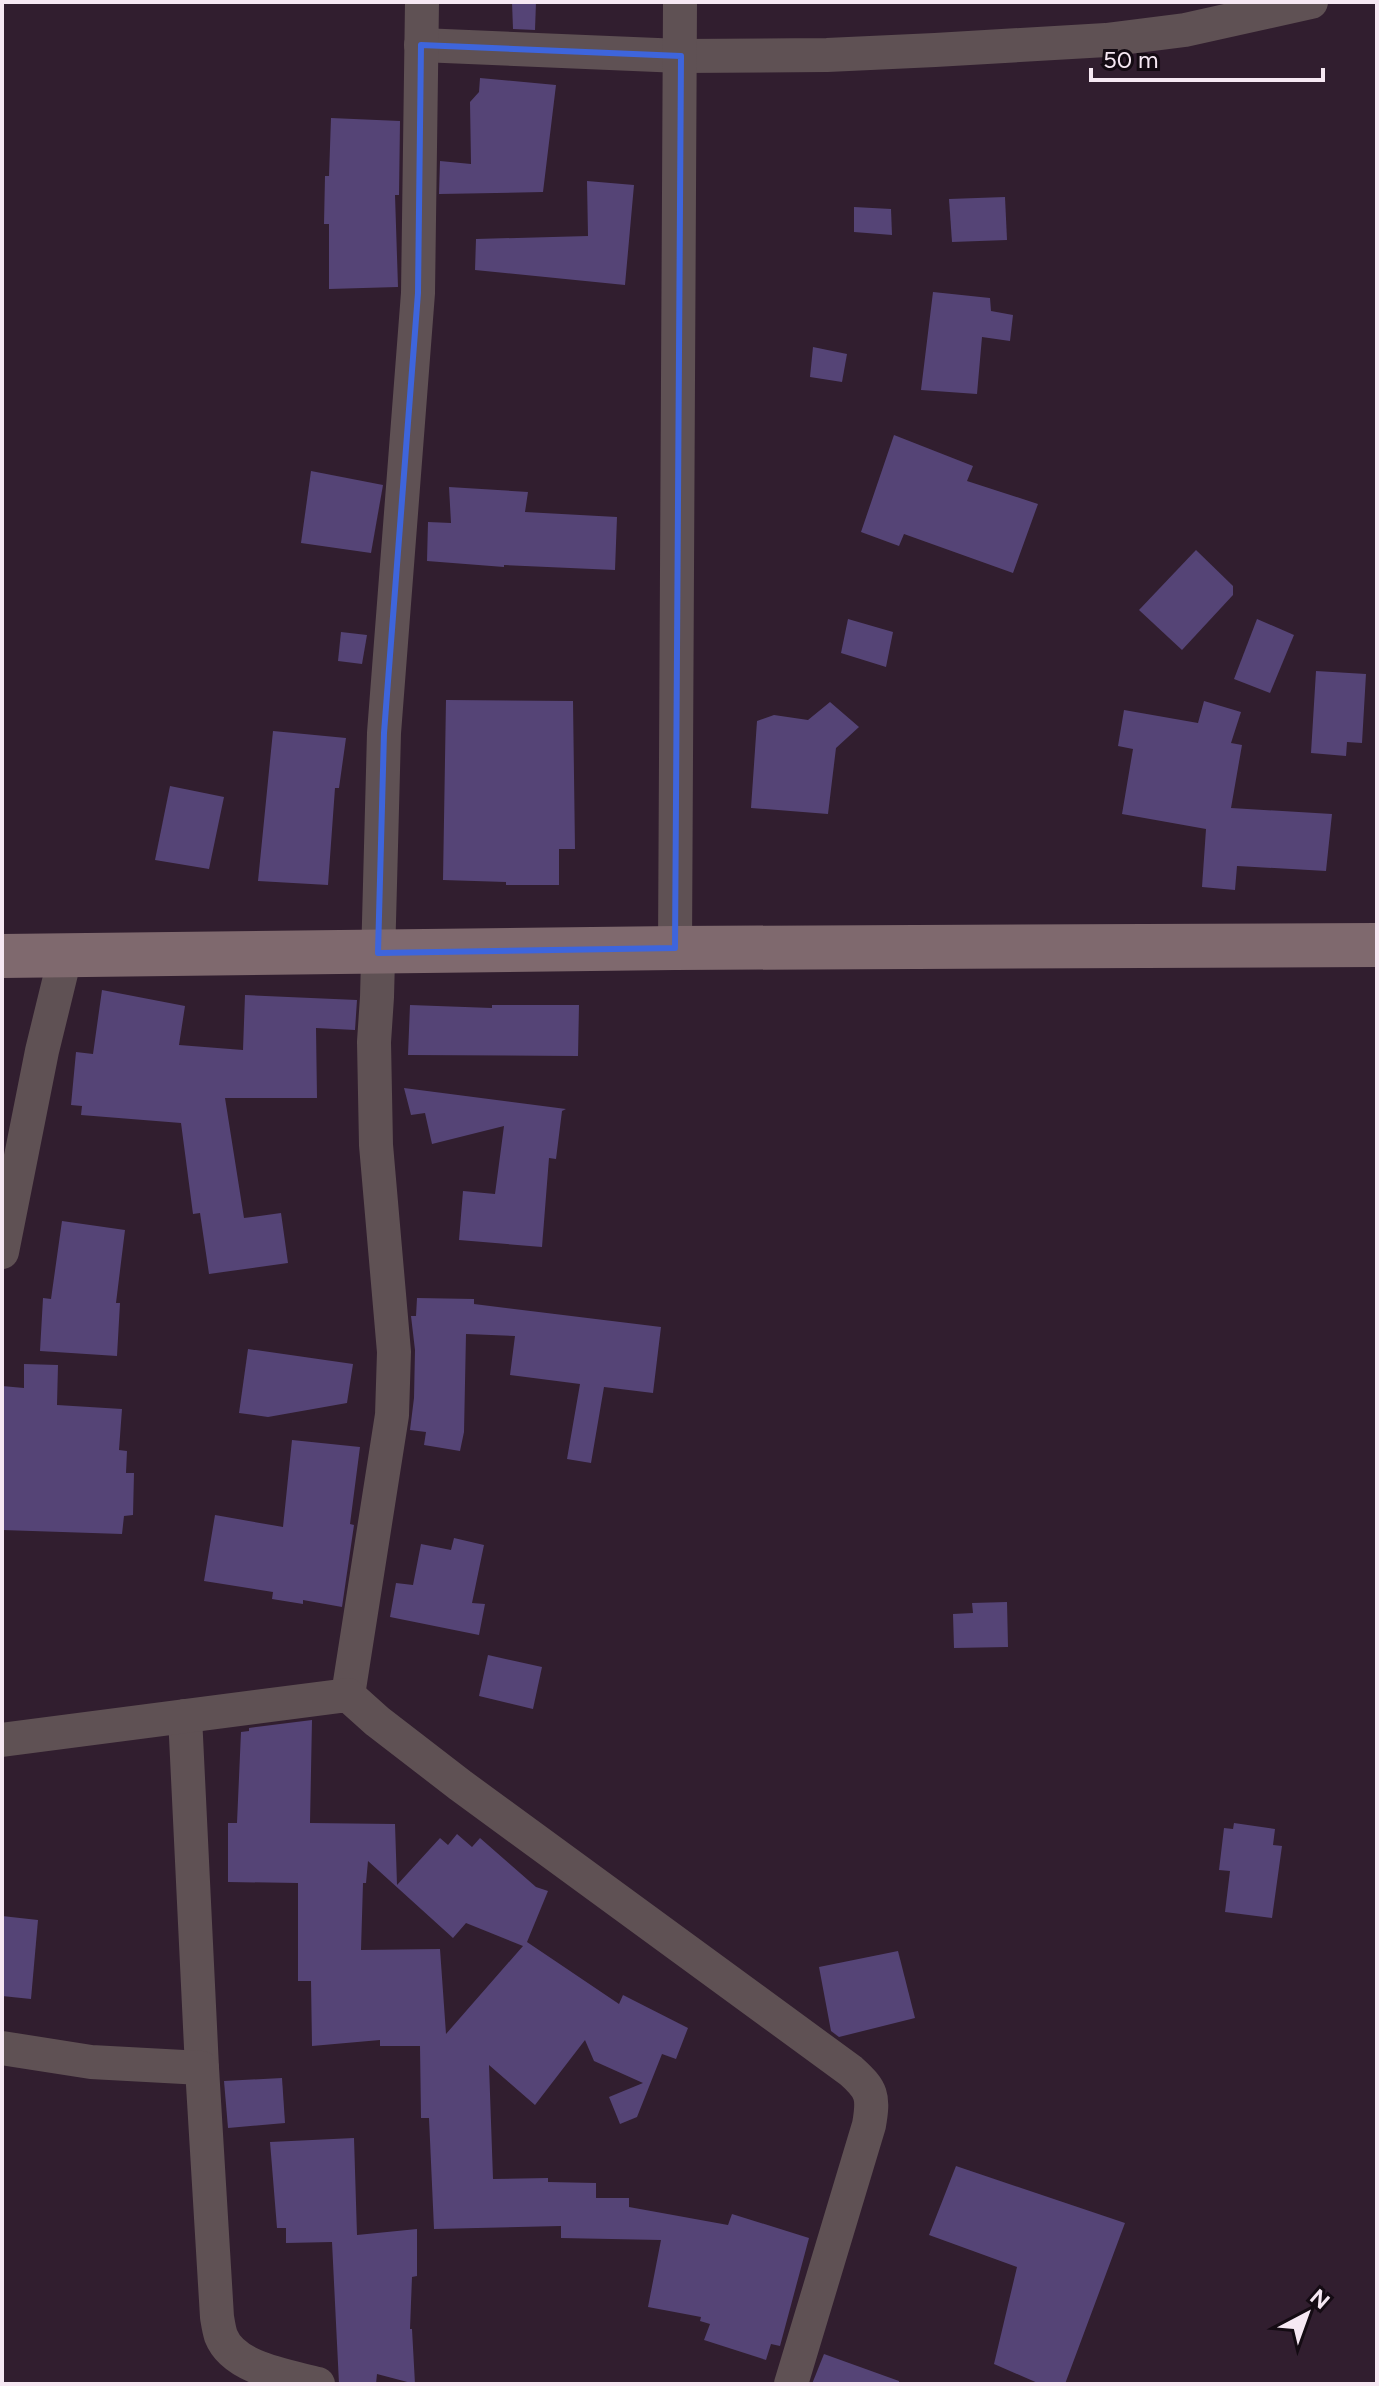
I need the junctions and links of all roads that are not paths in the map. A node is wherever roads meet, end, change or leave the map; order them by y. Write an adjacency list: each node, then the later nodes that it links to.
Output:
1 (422, 2): 4 (street)
2 (680, 2): 5 (street)
3 (1311, 2): 5 (street)
4 (421, 45): 5 (street); 8 (street)
5 (681, 56): 7 (street)
6 (1377, 945): 7 (main road)
7 (675, 948): 8 (main road)
8 (378, 953): 10 (main road); 12 (street)
9 (2, 956): 10 (main road)
10 (65, 957): 11 (street)
11 (2, 1252)
12 (348, 1695): 13 (street); 18 (street)
13 (185, 1716): 14 (street); 16 (street)
14 (2, 1740)
15 (2, 2048): 16 (street)
16 (202, 2068): 17 (street)
17 (318, 2384)
18 (791, 2384)

